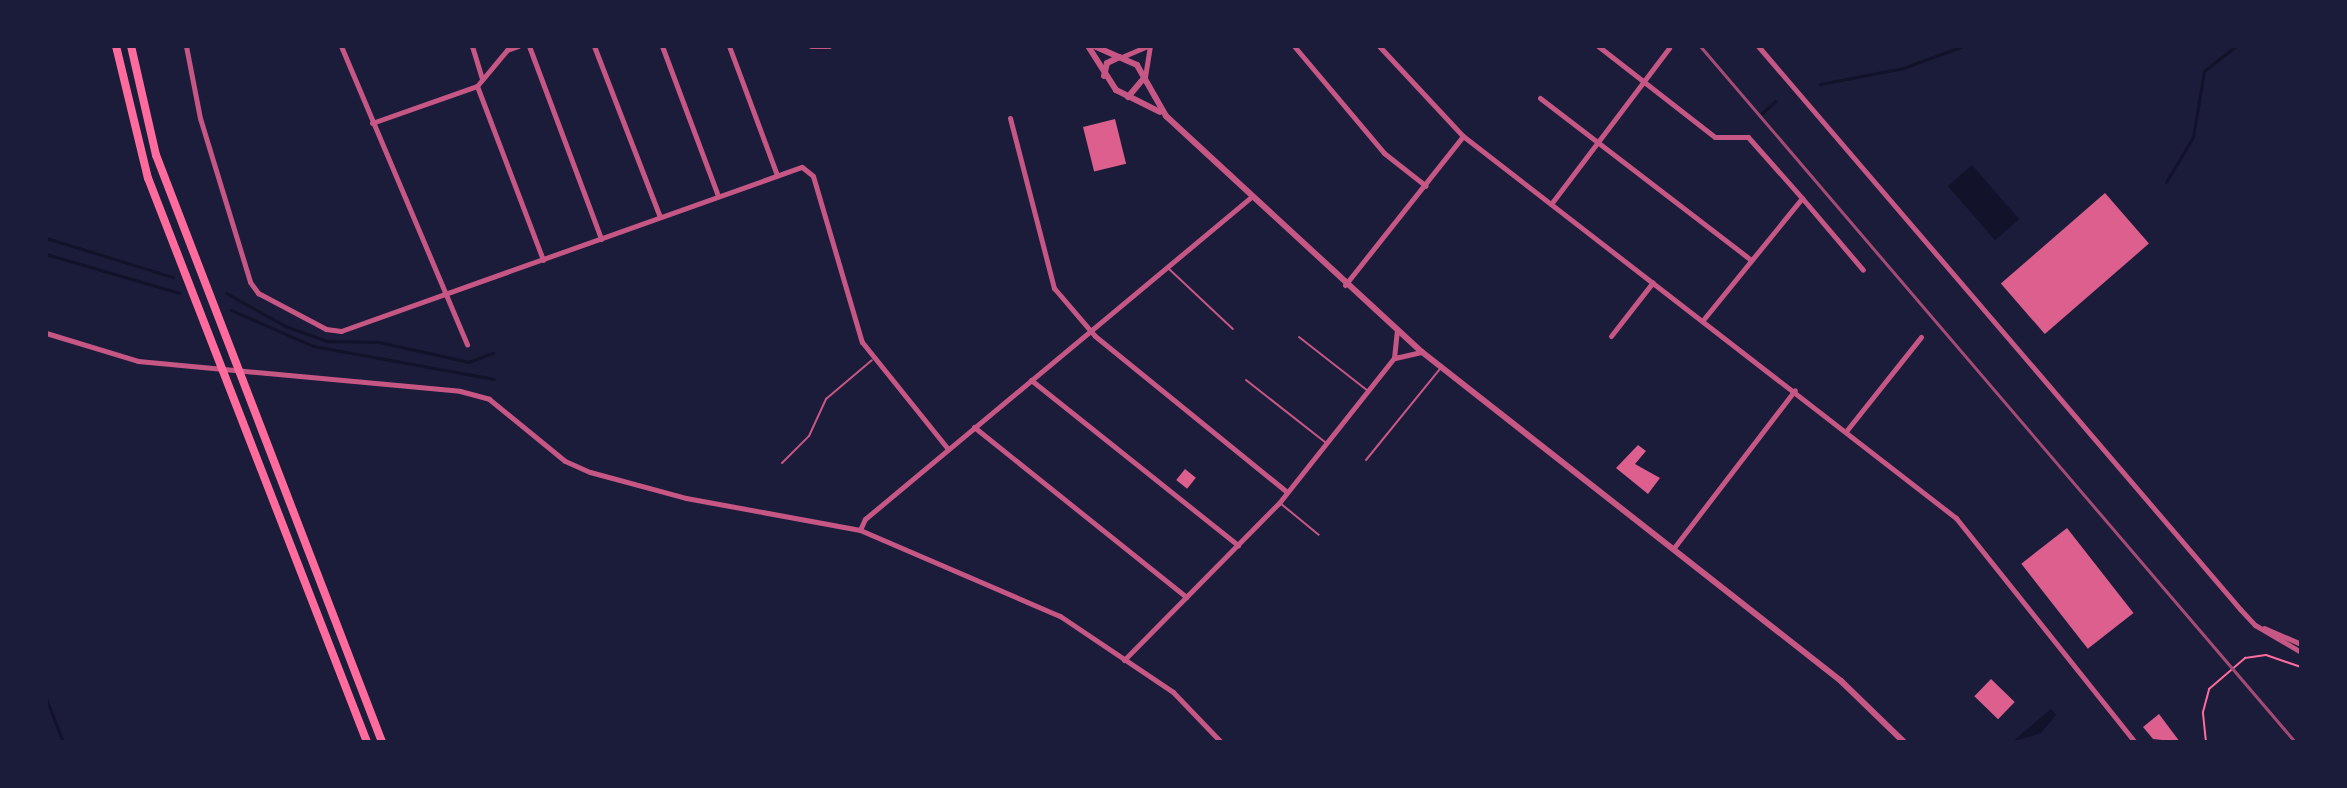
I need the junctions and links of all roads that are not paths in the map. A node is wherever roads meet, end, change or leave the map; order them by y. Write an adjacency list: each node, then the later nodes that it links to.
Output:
1 (116, 46): 83 (highway)
2 (131, 46): 84 (highway)
3 (186, 46): 48 (street)
4 (341, 46): 31 (street)
5 (472, 46): 24 (street)
6 (518, 46): 24 (street)
7 (529, 46): 41 (street)
8 (594, 46): 40 (street)
9 (662, 46): 36 (street)
10 (729, 46): 34 (street)
11 (811, 46): 12 (street)
12 (829, 46)
13 (1088, 46): 22 (street)
14 (1094, 46): 21 (street)
15 (1148, 46): 21 (street); 23 (street)
16 (1294, 46): 35 (street)
17 (1379, 46): 32 (street)
18 (1598, 46): 25 (street)
19 (1758, 46): 79 (street)
20 (1669, 48): 25 (street)
21 (1124, 56): 22 (street); 23 (street)
22 (1104, 77): 27 (street)
23 (1145, 77): 27 (street); 29 (street)
24 (482, 80): 26 (street)
25 (1644, 83): 33 (street); 38 (street)
26 (477, 86): 31 (street); 42 (street)
27 (1128, 97): 29 (street)
28 (1540, 98): 33 (street)
29 (1166, 116): 37 (street)
30 (1010, 118): 51 (street)
31 (372, 123): 48 (street)
32 (1463, 136): 35 (street); 39 (street)
33 (1597, 143): 39 (street); 43 (street)
34 (777, 175): 36 (street); 60 (street)
35 (1426, 186): 47 (street)
36 (718, 196): 40 (street)
37 (1250, 198): 44 (street); 47 (street)
38 (1802, 198): 43 (street); 45 (street)
39 (1551, 204): 46 (street)
40 (660, 217): 41 (street)
41 (601, 239): 42 (street)
42 (543, 260): 48 (street)
43 (1751, 260): 49 (street)
44 (1167, 267): 50 (lane); 51 (street)
45 (1863, 270)
46 (1653, 282): 49 (street); 54 (street)
47 (1345, 285): 52 (street)
48 (442, 296): 57 (street)
49 (1703, 320): 64 (street)
50 (1233, 329)
51 (1090, 331): 62 (street); 72 (street)
52 (1397, 331): 58 (street); 59 (street)
53 (46, 333): 74 (street)
54 (1611, 336)
55 (1299, 337): 65 (lane)
56 (1921, 337): 67 (street)
57 (467, 345)
58 (1422, 352): 59 (street); 61 (street)
59 (1394, 358): 65 (street)
60 (873, 359): 69 (street); 71 (lane)
61 (1440, 368): 70 (lane); 77 (street)
62 (1031, 380): 66 (street); 76 (street)
63 (1246, 380): 68 (lane)
64 (1795, 390): 67 (street); 77 (street)
65 (1368, 392): 68 (street)
66 (974, 427): 69 (street); 78 (street)
67 (1847, 430): 87 (street)
68 (1327, 443): 72 (street)
69 (948, 449): 74 (street)
70 (1366, 460)
71 (782, 463)
72 (1287, 492): 73 (street)
73 (1279, 503): 75 (lane); 76 (street)
74 (860, 530): 82 (street)
75 (1319, 535)
76 (1238, 545): 78 (street)
77 (1673, 549): 86 (street)
78 (1186, 597): 82 (street)
79 (2250, 620): 80 (street); 81 (street)
80 (2301, 644)
81 (2301, 652)
82 (1124, 660): 85 (street)
83 (367, 742)
84 (382, 742)
85 (1221, 742)
86 (1904, 742)
87 (2135, 742)

